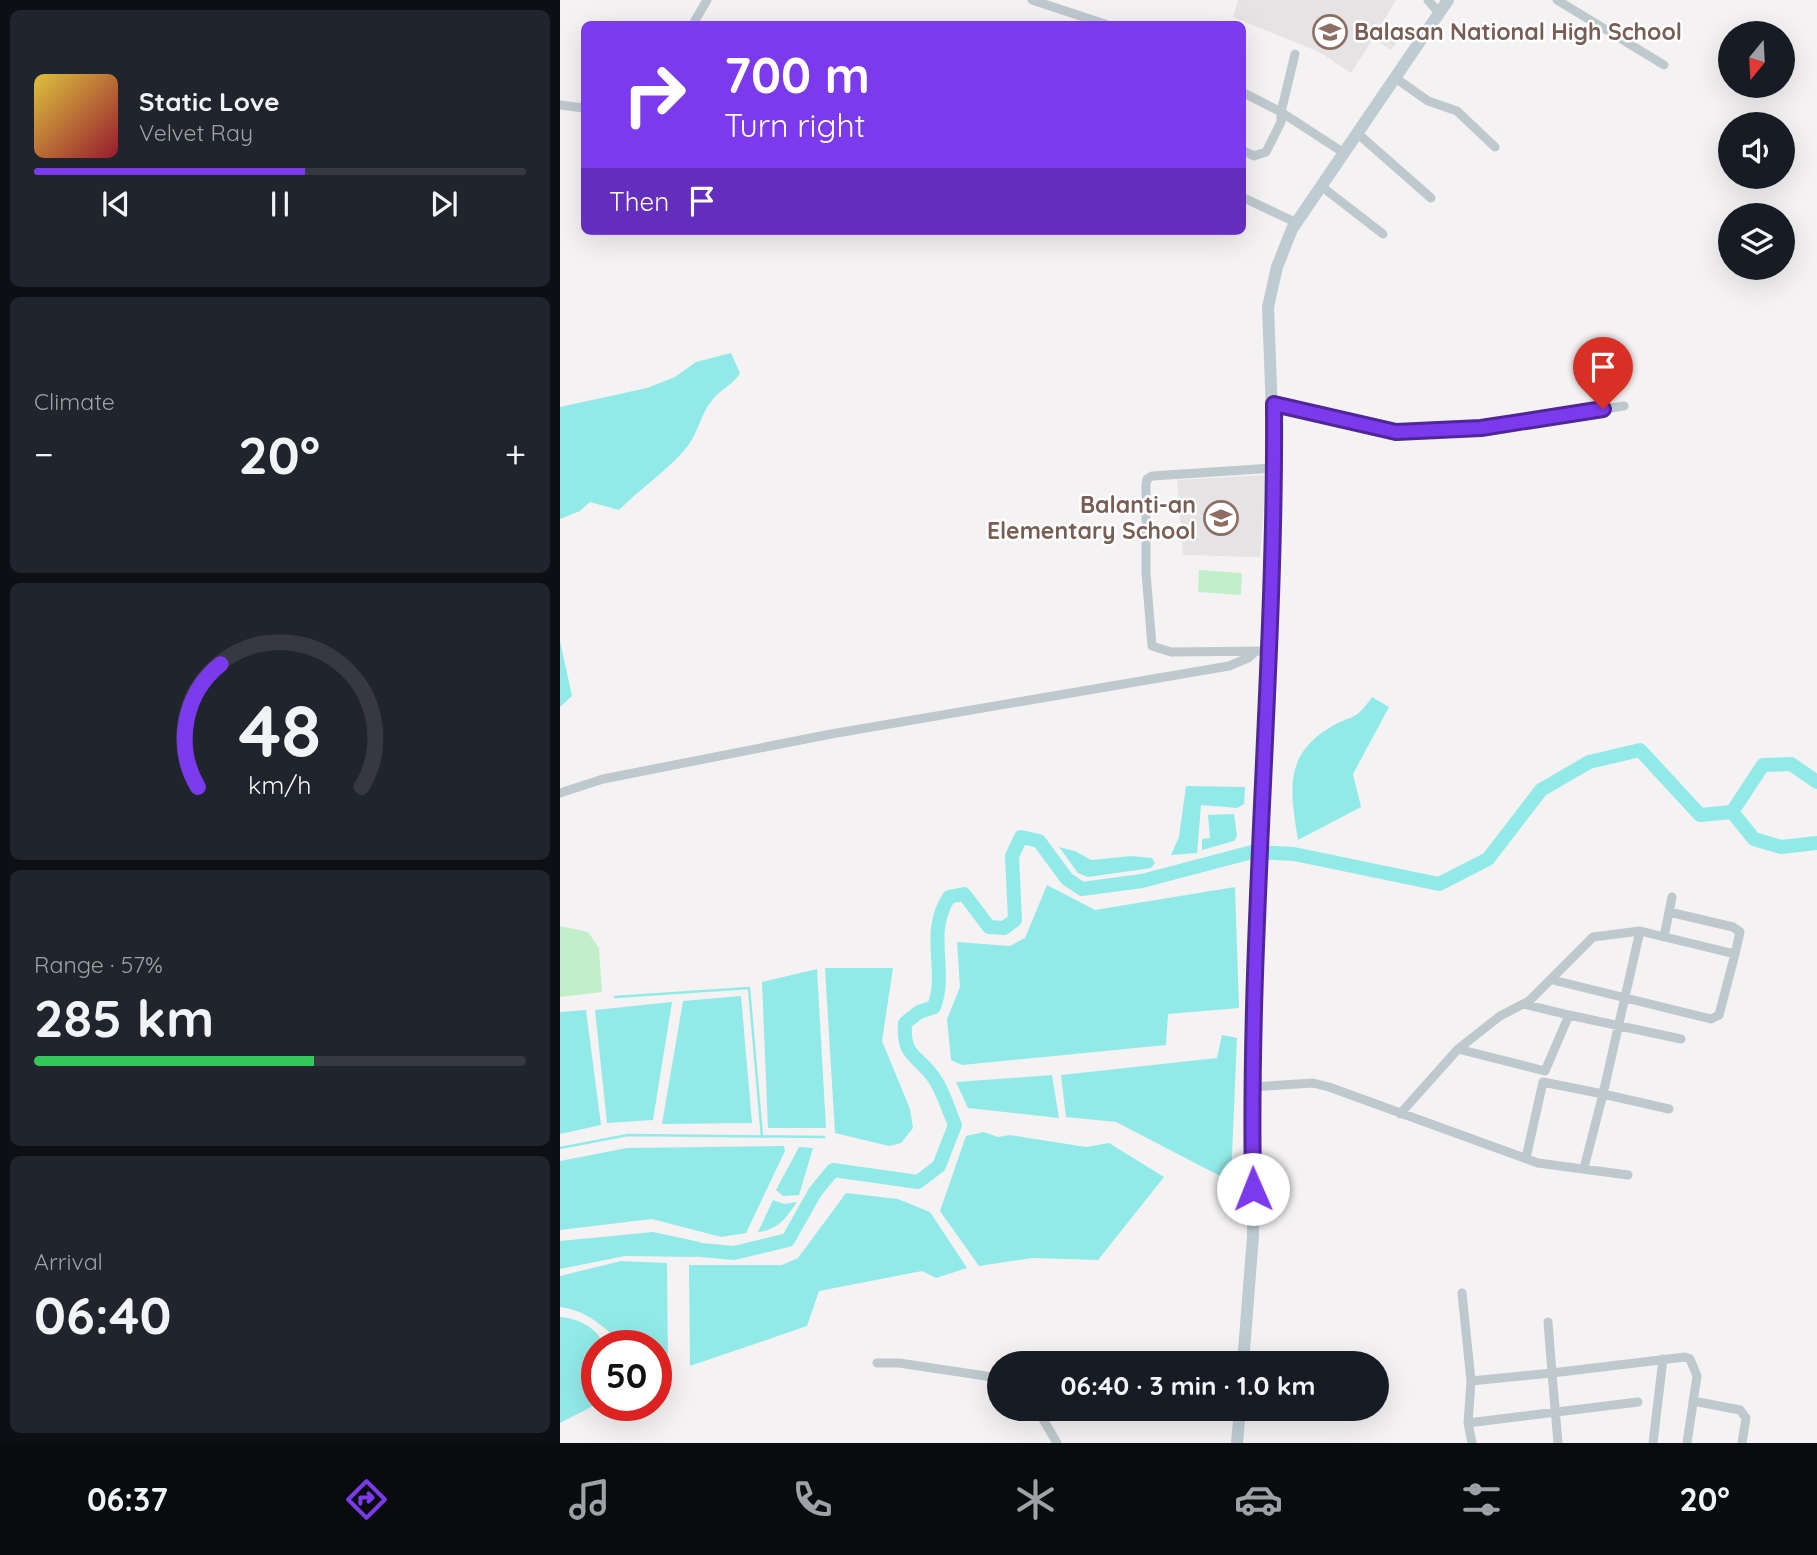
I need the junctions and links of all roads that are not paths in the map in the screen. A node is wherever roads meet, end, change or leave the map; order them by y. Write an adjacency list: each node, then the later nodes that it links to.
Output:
1 (707, 0): 7 (street)
2 (1032, 0): 8 (street)
3 (1428, 0): 6 (street)
4 (1448, 0): 6 (main road)
5 (1558, 0): 10 (street)
6 (1439, 13): 11 (main road)
7 (695, 21)
8 (1096, 21)
9 (1295, 54): 15 (street)
10 (1664, 65)
11 (1394, 77): 16 (main road); 17 (street)
12 (1246, 94): 15 (street)
13 (560, 105): 14 (street)
14 (581, 108)
15 (1281, 112): 18 (street); 19 (street)
16 (1357, 133): 19 (main road); 21 (street)
17 (1495, 147)
18 (1246, 152)
19 (1344, 153): 20 (main road)
20 (1321, 186): 23 (main road); 24 (street)
21 (1432, 198)
22 (1246, 199): 23 (street)
23 (1297, 223): 25 (main road)
24 (1383, 234)
25 (1274, 404): 26 (street); 27 (main road)
26 (1624, 406)
27 (1274, 468): 28 (street); 29 (main road)
28 (1256, 651): 29 (street); 30 (street)
29 (1270, 651): 45 (main road)
30 (560, 793)
31 (1672, 897): 32 (street)
32 (1669, 912): 34 (street); 35 (street)
33 (1640, 931): 34 (street); 36 (street); 37 (street)
34 (1664, 937): 35 (street)
35 (1735, 954): 37 (street)
36 (1553, 980): 37 (street); 38 (street)
37 (1626, 996): 40 (street)
38 (1524, 1004): 39 (street); 42 (street)
39 (1569, 1015): 40 (street); 43 (street)
40 (1619, 1026): 41 (street); 46 (street)
41 (1681, 1039)
42 (1458, 1049): 43 (street); 48 (street)
43 (1545, 1071): 44 (street)
44 (1543, 1082): 46 (street); 49 (street)
45 (1251, 1087): 48 (street); 54 (main road)
46 (1603, 1094): 47 (street); 50 (street)
47 (1669, 1109)
48 (1400, 1114): 49 (street)
49 (1526, 1158): 50 (street)
50 (1584, 1168): 51 (street)
51 (1628, 1175)
52 (1462, 1293): 59 (street)
53 (1548, 1322): 57 (street)
54 (1244, 1351)
55 (1663, 1359): 57 (street); 60 (street); 70 (street)
56 (877, 1363): 58 (street)
57 (1552, 1373): 59 (street); 62 (street)
58 (987, 1376)
59 (1472, 1381): 65 (street)
60 (1693, 1401): 71 (street); 72 (street)
61 (1638, 1402): 62 (street)
62 (1556, 1411): 65 (street); 69 (street)
63 (1044, 1421): 66 (street)
64 (1239, 1421): 67 (main road)
65 (1468, 1423): 68 (street)
66 (1057, 1443)
67 (1237, 1443)
68 (1472, 1443)
69 (1558, 1443)
70 (1653, 1443)
71 (1687, 1443)
72 (1742, 1443)

